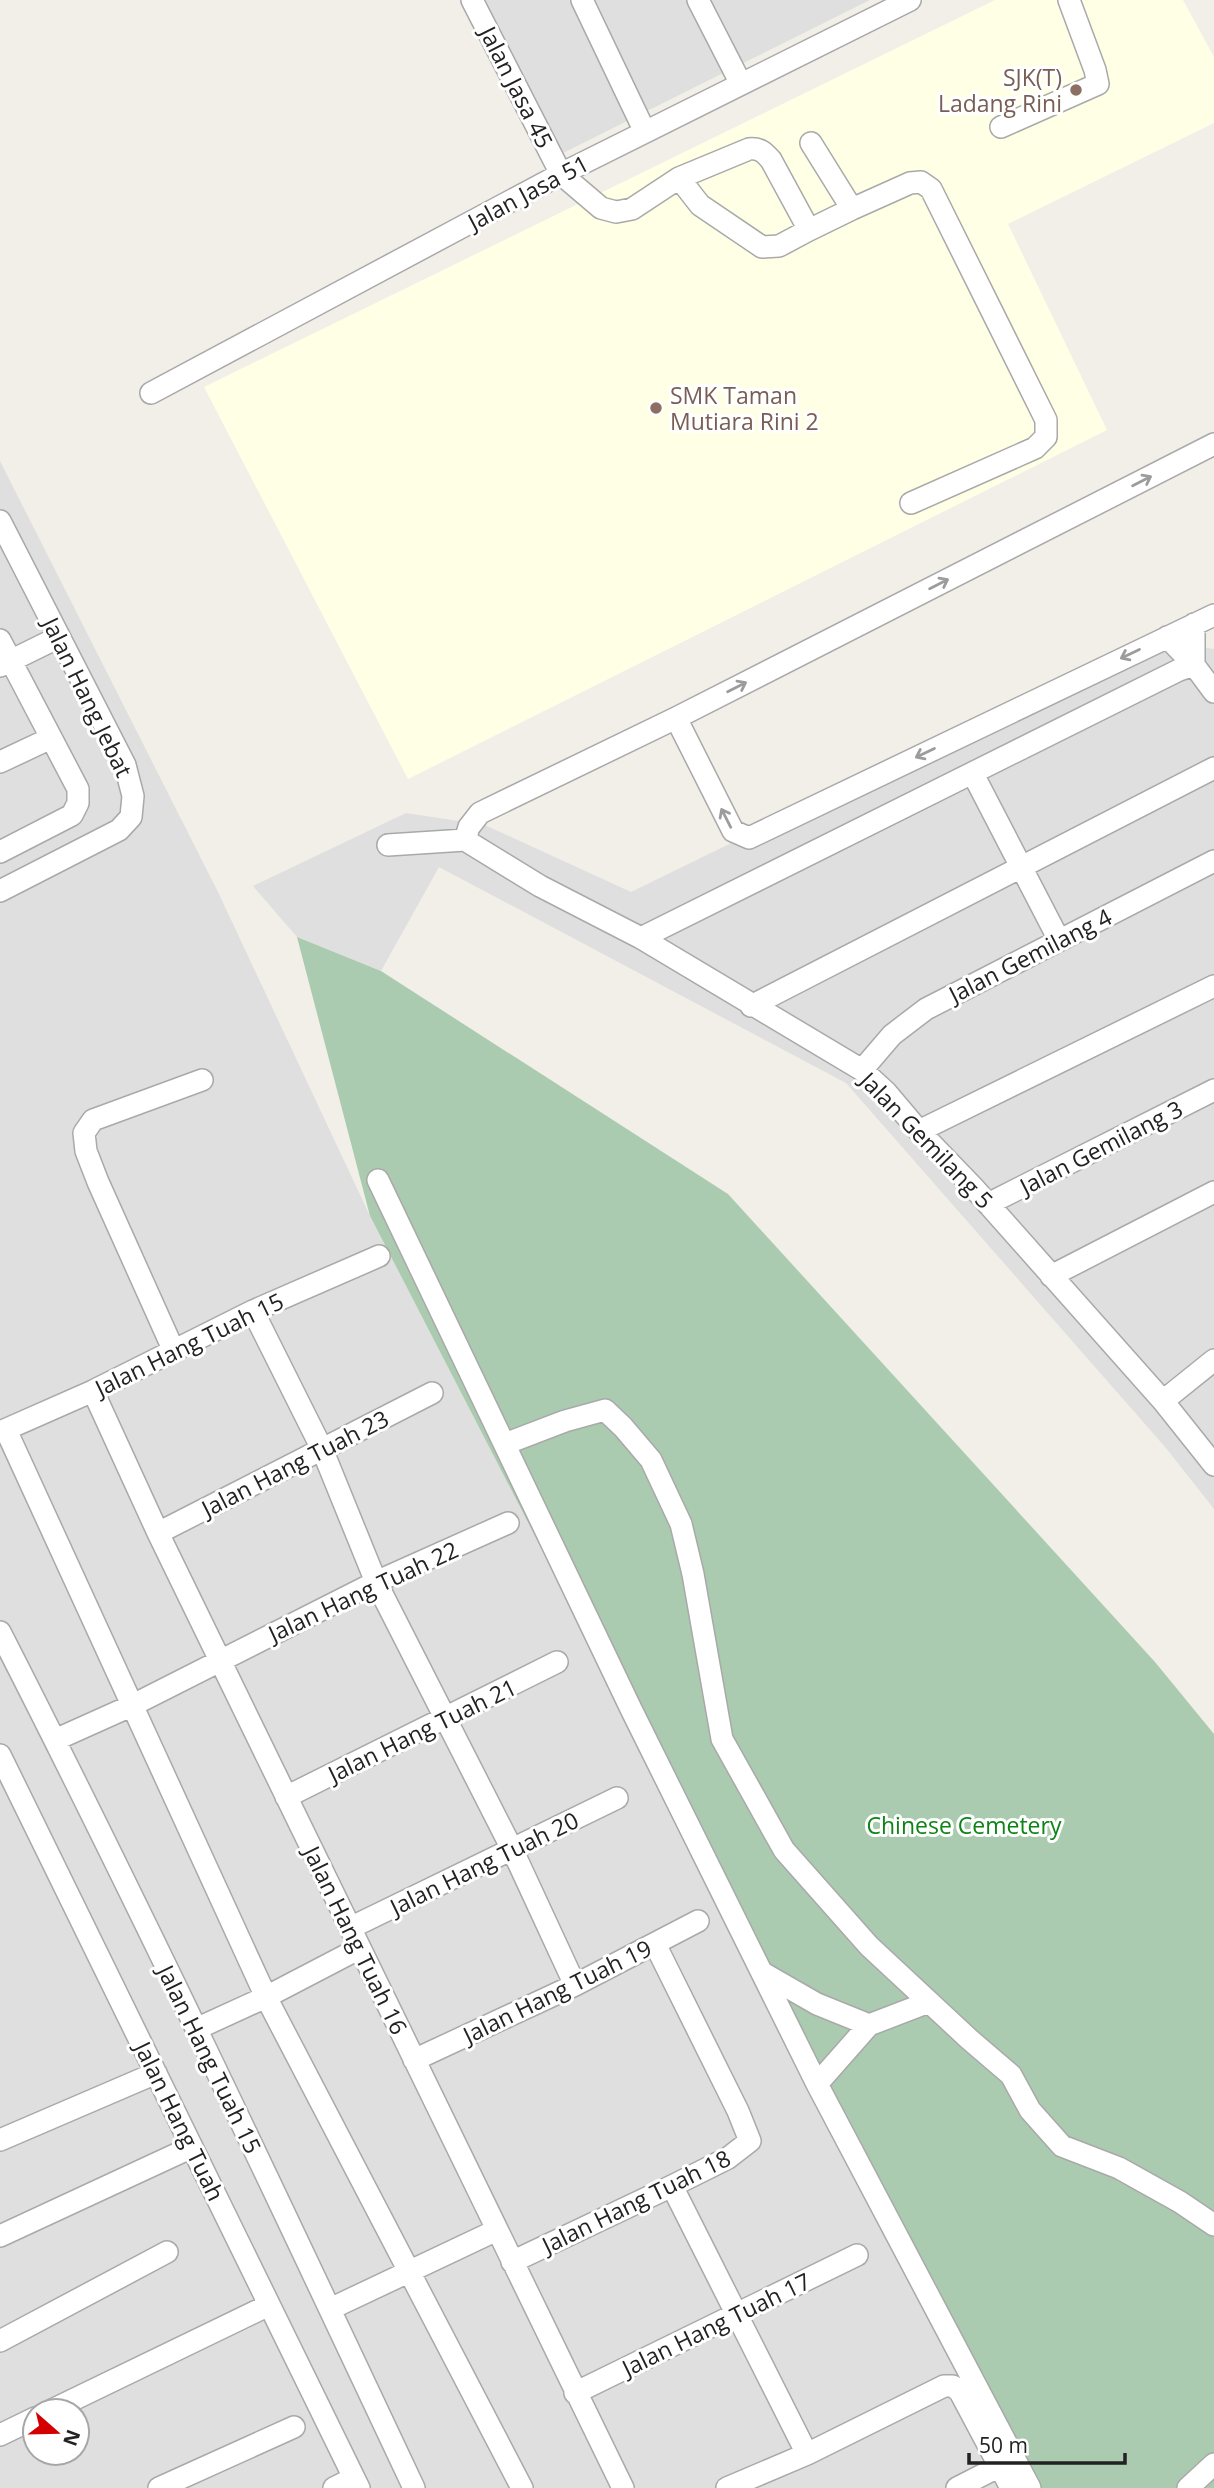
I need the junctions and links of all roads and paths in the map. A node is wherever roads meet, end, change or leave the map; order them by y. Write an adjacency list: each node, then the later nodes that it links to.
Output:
1 (472, 0): 10 (street, Jalan Jasa 45)
2 (582, 0): 8 (street)
3 (698, 0): 6 (street)
4 (910, 0): 6 (street, Jalan Jasa 51)
5 (1069, 0): 7 (street)
6 (741, 84): 8 (street, Jalan Jasa 51)
7 (1001, 127)
8 (645, 132): 10 (street, Jalan Jasa 51)
9 (811, 143): 12 (street)
10 (561, 174): 11 (street); 14 (street, Jalan Jasa 51)
11 (679, 178): 13 (street); 13 (street)
12 (852, 209): 13 (street); 16 (street)
13 (810, 230)
14 (151, 393)
15 (1214, 444): 26 (street, one-way to 15)
16 (911, 503)
17 (0, 521): 20 (street, Jalan Hang Jebat)
18 (1214, 615): 19 (street)
19 (1194, 624): 21 (street); 24 (street)
20 (59, 637): 23 (street); 36 (street, Jalan Hang Jebat)
21 (1167, 637): 24 (street); 26 (street, one-way to 26)
22 (0, 640): 23 (street)
23 (5, 664): 27 (street)
24 (1194, 665): 25 (street); 30 (street)
25 (1214, 692)
26 (676, 718): 31 (street)
27 (51, 738): 28 (street); 33 (street)
28 (0, 762)
29 (1214, 768): 35 (street)
30 (972, 774): 35 (street); 37 (street)
31 (465, 840): 32 (street); 37 (street, Jalan Gemilang 5)
32 (388, 845)
33 (0, 852)
34 (1214, 861): 38 (street, Jalan Gemilang 4)
35 (1020, 868): 38 (street); 40 (street)
36 (0, 891)
37 (641, 939): 40 (street, Jalan Gemilang 5)
38 (1059, 940): 41 (street, Jalan Gemilang 4)
39 (1214, 986): 44 (street)
40 (751, 1006): 41 (street, Jalan Gemilang 5)
41 (862, 1070): 44 (street, Jalan Gemilang 5)
42 (202, 1080): 51 (street)
43 (1214, 1090): 47 (street, Jalan Gemilang 3)
44 (919, 1131): 47 (street, Jalan Gemilang 5)
45 (378, 1180): 57 (street)
46 (1214, 1192): 49 (street)
47 (988, 1204): 49 (street, Jalan Gemilang 5)
48 (379, 1256): 50 (street, Jalan Hang Tuah 15)
49 (1051, 1276): 55 (street, Jalan Gemilang 5)
50 (253, 1311): 51 (street, Jalan Hang Tuah 15); 58 (street)
51 (173, 1349): 53 (street, Jalan Hang Tuah 15)
52 (1214, 1360): 55 (street)
53 (93, 1391): 56 (street, Jalan Hang Tuah 15); 61 (street, Jalan Hang Tuah 16)
54 (432, 1393): 58 (street, Jalan Hang Tuah 23)
55 (1163, 1401): 59 (street, Jalan Gemilang 5)
56 (3, 1431): 66 (street)
57 (505, 1444): 77 (street); 80 (street)
58 (322, 1449): 61 (street, Jalan Hang Tuah 23); 62 (street)
59 (1214, 1465)
60 (508, 1523): 62 (street, Jalan Hang Tuah 22)
61 (158, 1533): 64 (street, Jalan Hang Tuah 16)
62 (376, 1582): 64 (street, Jalan Hang Tuah 22); 67 (street)
63 (0, 1632): 68 (street, Jalan Hang Tuah 15)
64 (219, 1660): 66 (street, Jalan Hang Tuah 22); 70 (street, Jalan Hang Tuah 16)
65 (557, 1662): 67 (street, Jalan Hang Tuah 21)
66 (133, 1706): 68 (street, Jalan Hang Tuah 22); 79 (street)
67 (446, 1718): 70 (street, Jalan Hang Tuah 21); 72 (street)
68 (55, 1740): 82 (street, Jalan Hang Tuah 15)
69 (0, 1755): 84 (street, Jalan Hang Tuah)
70 (286, 1797): 74 (street, Jalan Hang Tuah 16)
71 (617, 1798): 72 (street, Jalan Hang Tuah 20)
72 (512, 1849): 74 (street, Jalan Hang Tuah 20); 78 (street)
73 (698, 1921): 75 (street, Jalan Hang Tuah 19)
74 (350, 1928): 76 (street, Jalan Hang Tuah 16)
75 (655, 1944): 78 (street, Jalan Hang Tuah 19); 88 (street, Jalan Hang Tuah 18)
76 (360, 1948): 79 (street); 83 (street, Jalan Hang Tuah 16)
77 (763, 1973): 81 (street); 85 (street)
78 (575, 1985): 83 (street, Jalan Hang Tuah 19)
79 (266, 1997): 82 (street); 95 (street)
80 (929, 2002): 81 (street); 89 (street)
81 (869, 2025): 85 (street)
82 (196, 2029): 97 (street, Jalan Hang Tuah 15)
83 (414, 2060): 90 (street, Jalan Hang Tuah 16)
84 (156, 2073): 86 (street); 87 (street, Jalan Hang Tuah)
85 (817, 2084): 118 (street)
86 (0, 2140)
87 (192, 2147): 91 (street); 96 (street, Jalan Hang Tuah)
88 (672, 2186): 94 (street, Jalan Hang Tuah 18); 98 (street)
89 (1214, 2225)
90 (497, 2230): 94 (street, Jalan Hang Tuah 16); 95 (street)
91 (0, 2236)
92 (167, 2252): 99 (street)
93 (857, 2255): 98 (street, Jalan Hang Tuah 17)
94 (512, 2262): 100 (street, Jalan Hang Tuah 16)
95 (409, 2271): 97 (street); 113 (street)
96 (269, 2305): 101 (street); 108 (street, Jalan Hang Tuah)
97 (330, 2309): 112 (street, Jalan Hang Tuah 15)
98 (736, 2313): 100 (street, Jalan Hang Tuah 17); 105 (street)
99 (0, 2340)
100 (575, 2393): 114 (street, Jalan Hang Tuah 16)
101 (79, 2397)
102 (21, 2425): 104 (street)
103 (294, 2427): 110 (street)
104 (0, 2435)
105 (807, 2454): 107 (street); 109 (street)
106 (1214, 2464): 119 (street)
107 (1000, 2466): 116 (street); 117 (street)
108 (357, 2483): 111 (street)
109 (748, 2484): 115 (street)
110 (159, 2488)
111 (334, 2488)
112 (414, 2488)
113 (522, 2488)
114 (623, 2488)
115 (727, 2488)
116 (957, 2488)
117 (1011, 2488)
118 (1030, 2488)
119 (1188, 2488)

